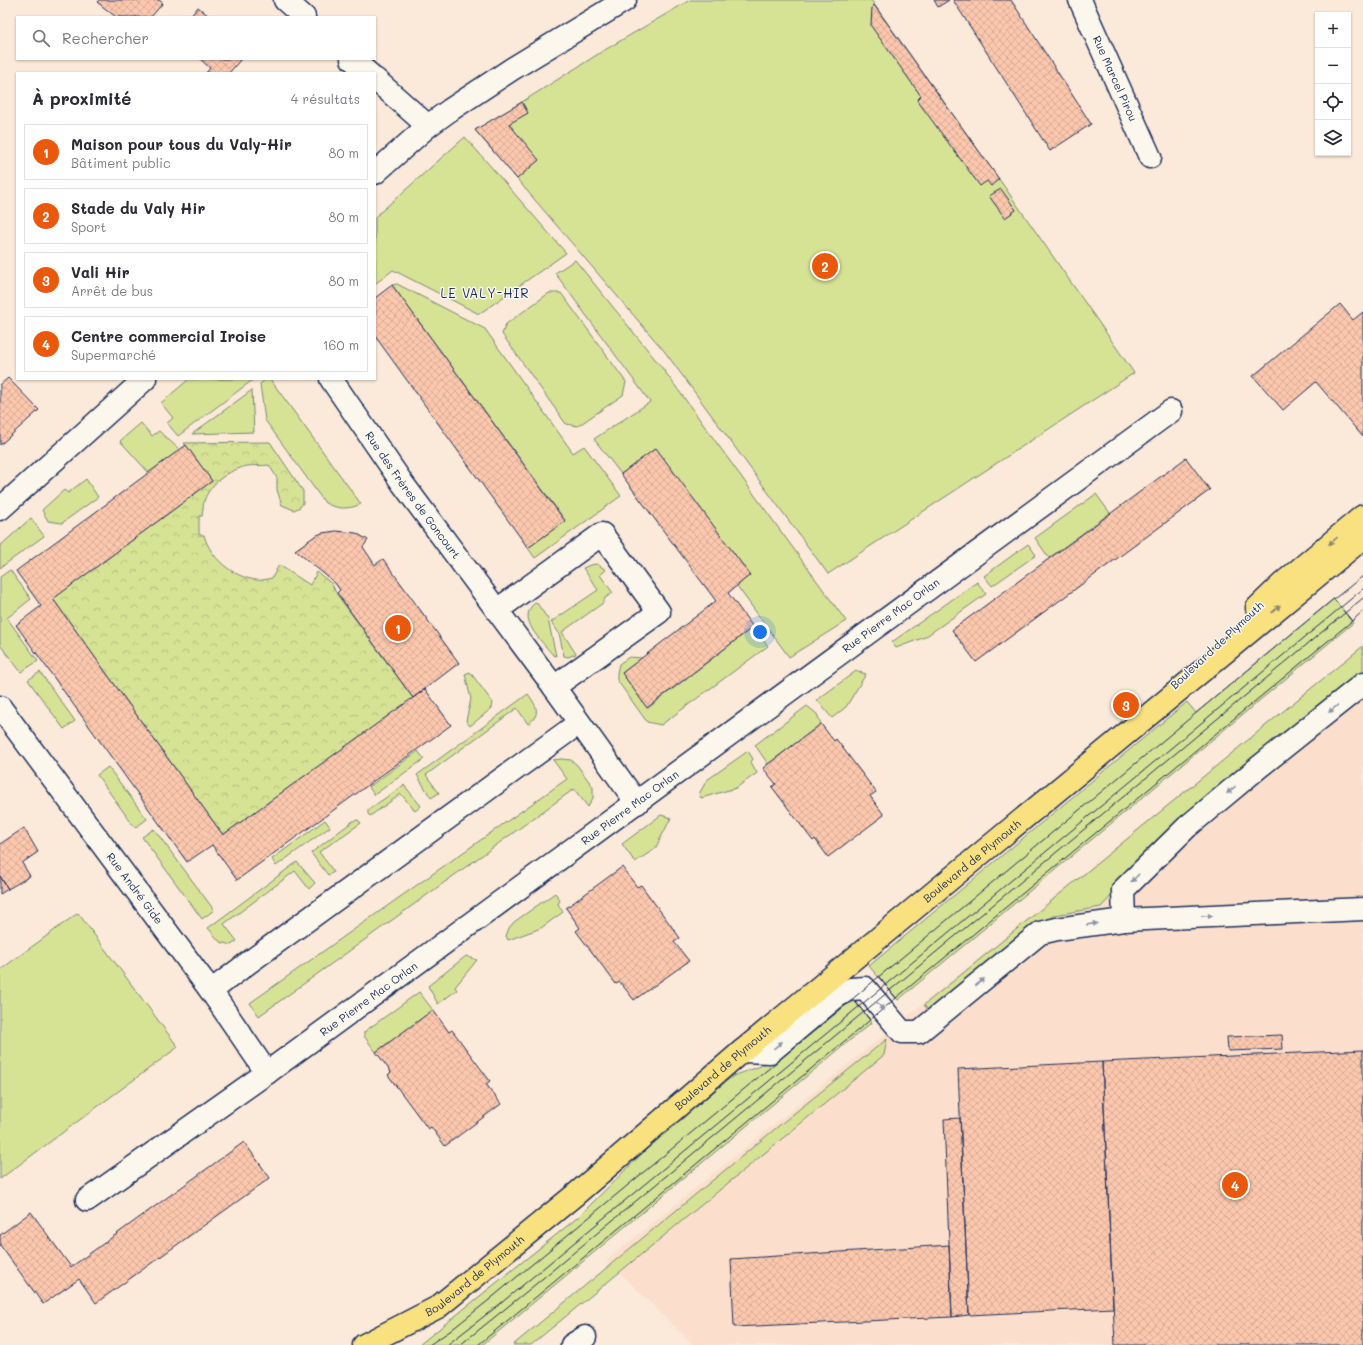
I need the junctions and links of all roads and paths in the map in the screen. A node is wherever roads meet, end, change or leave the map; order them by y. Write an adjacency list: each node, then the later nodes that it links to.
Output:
1 (285, 0): 4 (street)
2 (625, 0): 8 (street)
3 (1080, 0): 9 (street, Rue Marcel Pirou)
4 (303, 16)
5 (353, 60): 6 (street)
6 (367, 72)
7 (376, 80): 8 (street)
8 (428, 126): 10 (street)
9 (1150, 156)
10 (376, 172)
11 (144, 380): 14 (street)
12 (332, 380): 17 (street, Rue des Frères de Goncourt)
13 (1171, 411): 23 (street, Rue Pierre Mac Orlan)
14 (0, 509)
15 (1363, 516): 22 (main road, Boulevard de Plymouth, one-way to 22)
16 (1363, 538): 22 (main road, Boulevard de Plymouth, one-way to 16)
17 (497, 610): 19 (street, Rue des Frères de Goncourt); 19 (street)
18 (1363, 684): 25 (street, one-way to 25)
19 (554, 687): 21 (street, Rue des Frères de Goncourt)
20 (0, 707): 26 (street, Rue André Gide)
21 (579, 723): 23 (street, Rue des Frères de Goncourt); 26 (street)
22 (1074, 777): 27 (main road, Boulevard de Plymouth)
23 (637, 803): 28 (street, Rue Pierre Mac Orlan)
24 (1363, 909): 25 (street, one-way to 24)
25 (1124, 920): 27 (street, one-way to 25)
26 (211, 991): 28 (street, Rue André Gide)
27 (742, 1051): 30 (main road, Boulevard de Plymouth)
28 (267, 1073): 29 (street, Rue Pierre Mac Orlan)
29 (87, 1200)
30 (364, 1345)

